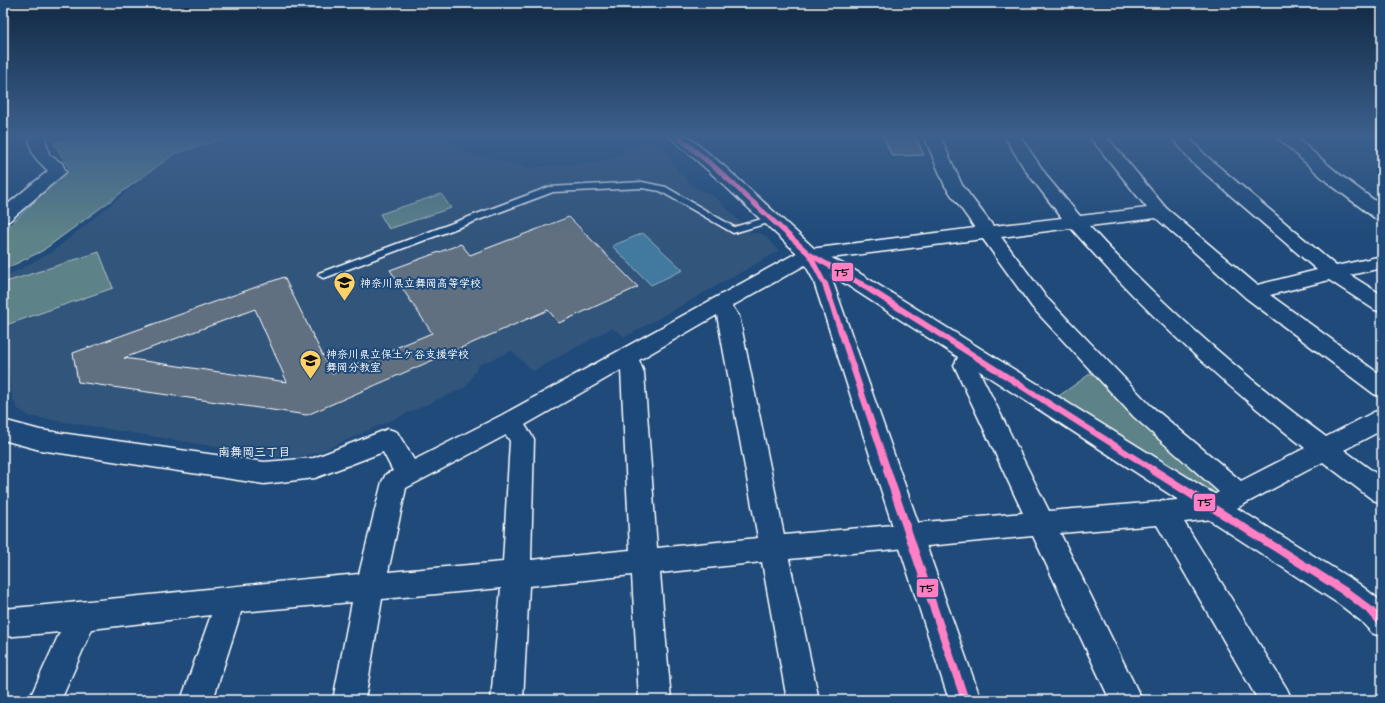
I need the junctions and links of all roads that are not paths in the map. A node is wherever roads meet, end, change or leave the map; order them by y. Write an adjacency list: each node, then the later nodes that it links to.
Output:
1 (56, 169): 10 (street)
2 (717, 169): 11 (street)
3 (946, 169): 13 (street)
4 (1034, 169): 12 (street)
5 (1124, 169): 8 (street)
6 (1210, 169): 16 (street)
7 (1322, 169): 9 (street)
8 (1160, 212): 12 (street); 18 (street)
9 (1382, 215)
10 (3, 217)
11 (772, 219): 14 (street); 17 (lane)
12 (1075, 223): 13 (street); 27 (street)
13 (987, 233): 14 (street); 30 (street)
14 (809, 254): 19 (street); 21 (street); 34 (street)
15 (1382, 262): 16 (street)
16 (1332, 273): 18 (street); 20 (street)
17 (324, 275)
18 (1254, 293): 23 (street)
19 (720, 303): 22 (street); 35 (street)
20 (1382, 306)
21 (971, 354): 31 (street); 33 (street)
22 (623, 359): 25 (street); 36 (street)
23 (1382, 388)
24 (1382, 419): 27 (street)
25 (510, 422): 28 (street); 37 (street)
26 (3, 430): 28 (street)
27 (1323, 449): 29 (street); 30 (street)
28 (409, 475): 38 (street)
29 (1382, 492)
30 (1239, 494): 31 (street)
31 (1213, 508): 32 (street); 42 (street)
32 (1163, 512): 33 (street); 51 (street)
33 (1041, 523): 34 (street); 50 (street)
34 (909, 536): 35 (street); 49 (street)
35 (773, 550): 36 (street); 48 (street)
36 (645, 562): 37 (street); 47 (street)
37 (516, 574): 38 (street); 46 (street)
38 (371, 586): 39 (street); 45 (street)
39 (231, 599): 40 (street); 44 (street)
40 (84, 616): 41 (street); 43 (street)
41 (3, 623)
42 (1382, 623)
43 (45, 700)
44 (197, 700)
45 (349, 700)
46 (507, 700)
47 (655, 700)
48 (803, 700)
49 (965, 700)
50 (1126, 700)
51 (1276, 700)

